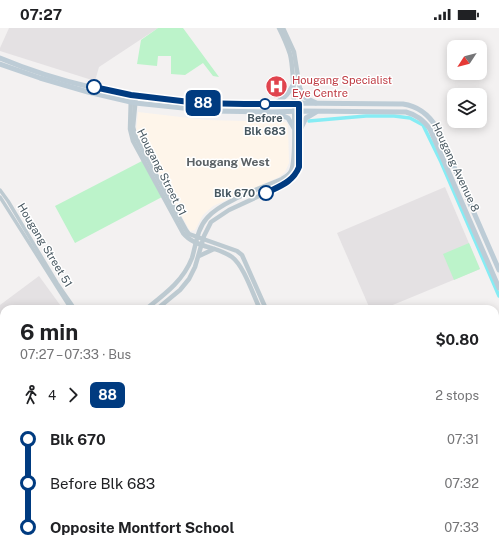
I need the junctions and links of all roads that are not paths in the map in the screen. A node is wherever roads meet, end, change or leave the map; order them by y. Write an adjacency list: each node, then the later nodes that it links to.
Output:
1 (279, 28): 5 (street)
2 (283, 28): 6 (street)
3 (0, 58): 7 (main road, Hougang Avenue 8)
4 (0, 64): 8 (main road, Hougang Avenue 8)
5 (294, 83): 9 (main road); 10 (street)
6 (300, 89): 10 (street); 11 (main road)
7 (134, 96): 8 (street, Hougang Street 61); 9 (main road, Hougang Avenue 8)
8 (133, 102): 14 (main road, Hougang Avenue 8); 23 (street, Hougang Street 61)
9 (273, 104): 10 (main road, Hougang Avenue 8)
10 (296, 104): 11 (main road, Hougang Avenue 8); 12 (street)
11 (319, 104): 19 (main road, Hougang Avenue 8)
12 (296, 111): 13 (main road, Hougang Avenue 8); 14 (main road, Hougang Avenue 8); 15 (street); 16 (street)
13 (319, 111): 16 (main road); 20 (main road, Hougang Avenue 8)
14 (273, 112): 15 (main road)
15 (294, 128): 21 (street)
16 (300, 130): 22 (street)
17 (0, 190): 36 (street, Hougang Street 51)
18 (0, 197): 35 (street, Hougang Street 51)
19 (468, 199): 20 (main road); 28 (main road, Hougang Avenue 8)
20 (462, 202): 29 (main road, Hougang Avenue 8)
21 (200, 229): 23 (street); 24 (street)
22 (206, 231): 24 (street); 25 (street)
23 (188, 236): 24 (street); 26 (street); 31 (street, Hougang Street 61)
24 (200, 238): 25 (street); 26 (street); 27 (street)
25 (212, 242): 40 (street)
26 (196, 243): 27 (street); 31 (street)
27 (202, 245): 30 (street); 32 (street)
28 (488, 245): 29 (main road); 33 (main road, Hougang Avenue 8)
29 (482, 248): 34 (main road, Hougang Avenue 8)
30 (214, 249): 32 (street); 39 (street)
31 (193, 254): 37 (street)
32 (199, 256): 38 (street)
33 (499, 270)
34 (499, 288)
35 (68, 305)
36 (72, 305)
37 (151, 305)
38 (162, 305)
39 (258, 305)
40 (264, 305)

